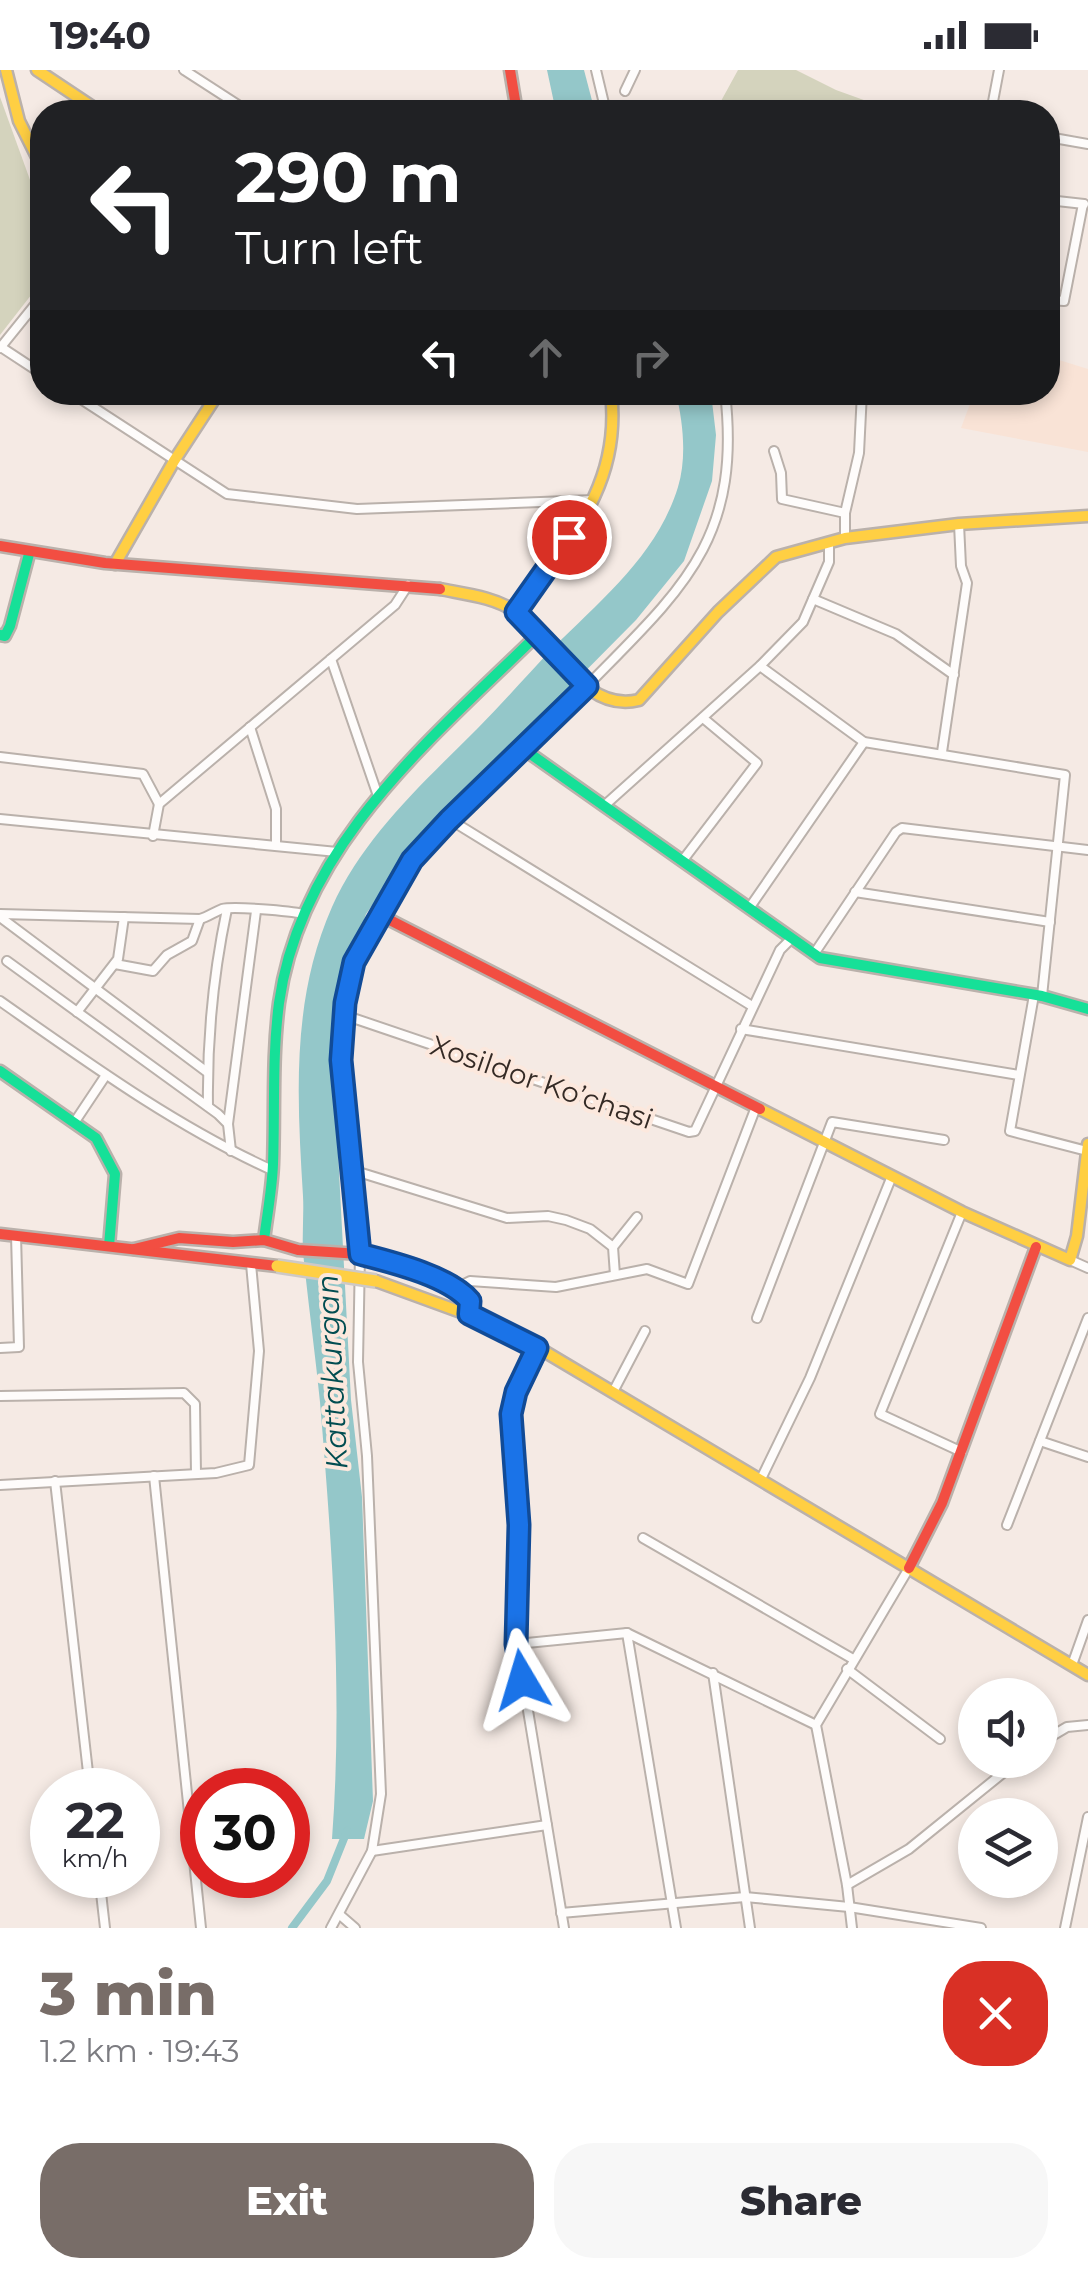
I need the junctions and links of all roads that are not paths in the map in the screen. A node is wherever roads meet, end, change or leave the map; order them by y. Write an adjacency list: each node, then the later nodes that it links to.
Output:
1 (6, 70): 15 (street)
2 (37, 70): 9 (street)
3 (184, 70): 10 (street)
4 (510, 70): 11 (street)
5 (596, 70): 12 (street)
6 (635, 70): 8 (street)
7 (999, 70): 13 (street)
8 (625, 91)
9 (82, 100)
10 (230, 100)
11 (515, 100)
12 (603, 100)
13 (993, 100)
14 (1060, 139): 16 (street)
15 (30, 143)
16 (1088, 144)
17 (1060, 201): 18 (street)
18 (1086, 204): 19 (street)
19 (1060, 301)
20 (30, 311): 21 (street)
21 (0, 348): 22 (street)
22 (30, 367)
23 (90, 405): 29 (street)
24 (211, 405): 29 (street)
25 (612, 405): 30 (street)
26 (726, 405): 47 (street)
27 (861, 405): 31 (street)
28 (774, 451): 31 (street)
29 (174, 461): 30 (street); 38 (street)
30 (593, 500): 41 (street)
31 (845, 513): 34 (street)
32 (1088, 516): 33 (street)
33 (960, 524): 34 (street); 46 (street)
34 (844, 538): 35 (street)
35 (829, 544): 40 (street); 47 (street)
36 (0, 546): 37 (street)
37 (29, 554): 38 (street); 42 (street)
38 (116, 564): 39 (street)
39 (408, 585): 41 (street); 44 (street)
40 (813, 600): 45 (street); 46 (street)
41 (516, 612): 43 (street)
42 (2, 639)
43 (542, 640): 47 (street); 54 (street)
44 (331, 659): 49 (street); 54 (street)
45 (760, 666): 48 (street); 50 (street)
46 (954, 675): 52 (street)
47 (585, 684): 51 (street)
48 (703, 718): 56 (street); 64 (street)
49 (250, 727): 55 (street); 60 (street)
50 (864, 742): 52 (street); 66 (street)
51 (522, 748): 56 (street); 58 (street)
52 (942, 752): 61 (street)
53 (0, 757): 55 (street)
54 (378, 797): 63 (street)
55 (159, 804): 59 (street)
56 (605, 805): 64 (street)
57 (0, 819): 59 (street)
58 (449, 820): 70 (street); 82 (street)
59 (152, 836): 60 (street)
60 (276, 845): 63 (street)
61 (1058, 848): 62 (street); 65 (street); 74 (street)
62 (1088, 850)
63 (337, 852): 69 (street)
64 (683, 860): 66 (street)
65 (855, 892): 74 (street); 76 (street)
66 (750, 907): 75 (street)
67 (227, 909): 68 (street); 73 (street); 88 (street)
68 (256, 911): 69 (street); 95 (street)
69 (304, 914): 100 (street)
70 (380, 915): 85 (street); 91 (street)
71 (0, 916): 72 (street); 79 (street)
72 (124, 917): 73 (street); 78 (street)
73 (200, 920): 78 (street)
74 (1050, 922): 80 (street)
75 (792, 938): 76 (street); 82 (street)
76 (814, 954): 80 (street)
77 (7, 961): 84 (street)
78 (115, 964): 79 (street)
79 (95, 988): 84 (street); 88 (street)
80 (1038, 996): 83 (street); 90 (street)
81 (0, 1000): 89 (street)
82 (752, 1006): 86 (street)
83 (1088, 1008)
84 (77, 1012): 92 (street)
85 (344, 1015): 91 (street, Xosildor Ko’chasi); 101 (street)
86 (741, 1029): 90 (street); 91 (street)
87 (0, 1071): 94 (street)
88 (207, 1072): 92 (street)
89 (106, 1075): 94 (street); 99 (street)
90 (1018, 1076): 98 (street)
91 (716, 1088): 93 (street)
92 (208, 1106): 95 (street)
93 (756, 1107): 97 (street); 117 (street)
94 (74, 1123): 109 (street)
95 (228, 1124): 99 (street)
96 (944, 1140): 97 (street)
97 (826, 1142): 102 (street); 120 (street)
98 (1088, 1147): 107 (street)
99 (231, 1151): 100 (street)
100 (272, 1170): 108 (street)
101 (352, 1170): 111 (street); 113 (street)
102 (892, 1176): 103 (street); 132 (street)
103 (962, 1212): 110 (street); 128 (street)
104 (636, 1217): 111 (street)
105 (0, 1234): 106 (street)
106 (16, 1236): 109 (street); 123 (street)
107 (1083, 1237): 114 (street)
108 (264, 1240): 112 (street); 113 (street)
109 (109, 1246): 112 (street)
110 (1036, 1246): 114 (street); 128 (street)
111 (613, 1247): 117 (street)
112 (132, 1250): 115 (street)
113 (355, 1254): 118 (street); 154 (street)
114 (1070, 1260): 116 (street)
115 (251, 1264): 119 (street, bridge); 130 (street)
116 (1088, 1268)
117 (615, 1275): 118 (street)
118 (456, 1288): 119 (street)
119 (469, 1314): 124 (street)
120 (757, 1318)
121 (1088, 1318): 127 (street)
122 (645, 1330): 125 (street)
123 (0, 1348)
124 (537, 1348): 125 (street); 140 (street)
125 (614, 1392): 132 (street)
126 (0, 1396): 130 (street)
127 (1040, 1441): 129 (street); 135 (street)
128 (962, 1452): 137 (street)
129 (1088, 1458)
130 (196, 1474): 131 (street)
131 (154, 1476): 133 (street); 164 (street)
132 (761, 1479): 137 (street)
133 (56, 1481): 134 (street); 150 (street)
134 (0, 1485)
135 (1007, 1525)
136 (643, 1538): 141 (street)
137 (909, 1568): 141 (street); 142 (street)
138 (1088, 1620): 142 (street)
139 (627, 1632): 140 (street); 144 (street); 159 (street)
140 (516, 1644): 153 (street)
141 (853, 1658): 143 (street)
142 (1072, 1665): 145 (street)
143 (847, 1669): 147 (street); 149 (street)
144 (713, 1673): 147 (street); 157 (street)
145 (1088, 1674)
146 (1088, 1724): 148 (street)
147 (816, 1725): 156 (street)
148 (1058, 1732)
149 (940, 1739)
150 (88, 1768)
151 (996, 1778): 156 (street)
152 (1088, 1817): 155 (street)
153 (547, 1825): 154 (street); 161 (street)
154 (372, 1851): 162 (street)
155 (1083, 1869): 172 (street)
156 (847, 1885): 160 (street)
157 (745, 1897): 159 (street); 160 (street); 169 (street)
158 (102, 1898): 163 (street)
159 (670, 1902): 161 (street); 168 (street)
160 (849, 1907): 170 (street); 171 (street)
161 (562, 1914): 167 (street)
162 (340, 1915): 165 (street); 166 (street)
163 (105, 1928)
164 (201, 1928)
165 (330, 1928)
166 (354, 1928)
167 (563, 1928)
168 (676, 1928)
169 (750, 1928)
170 (852, 1928)
171 (981, 1928)
172 (1066, 1928)

